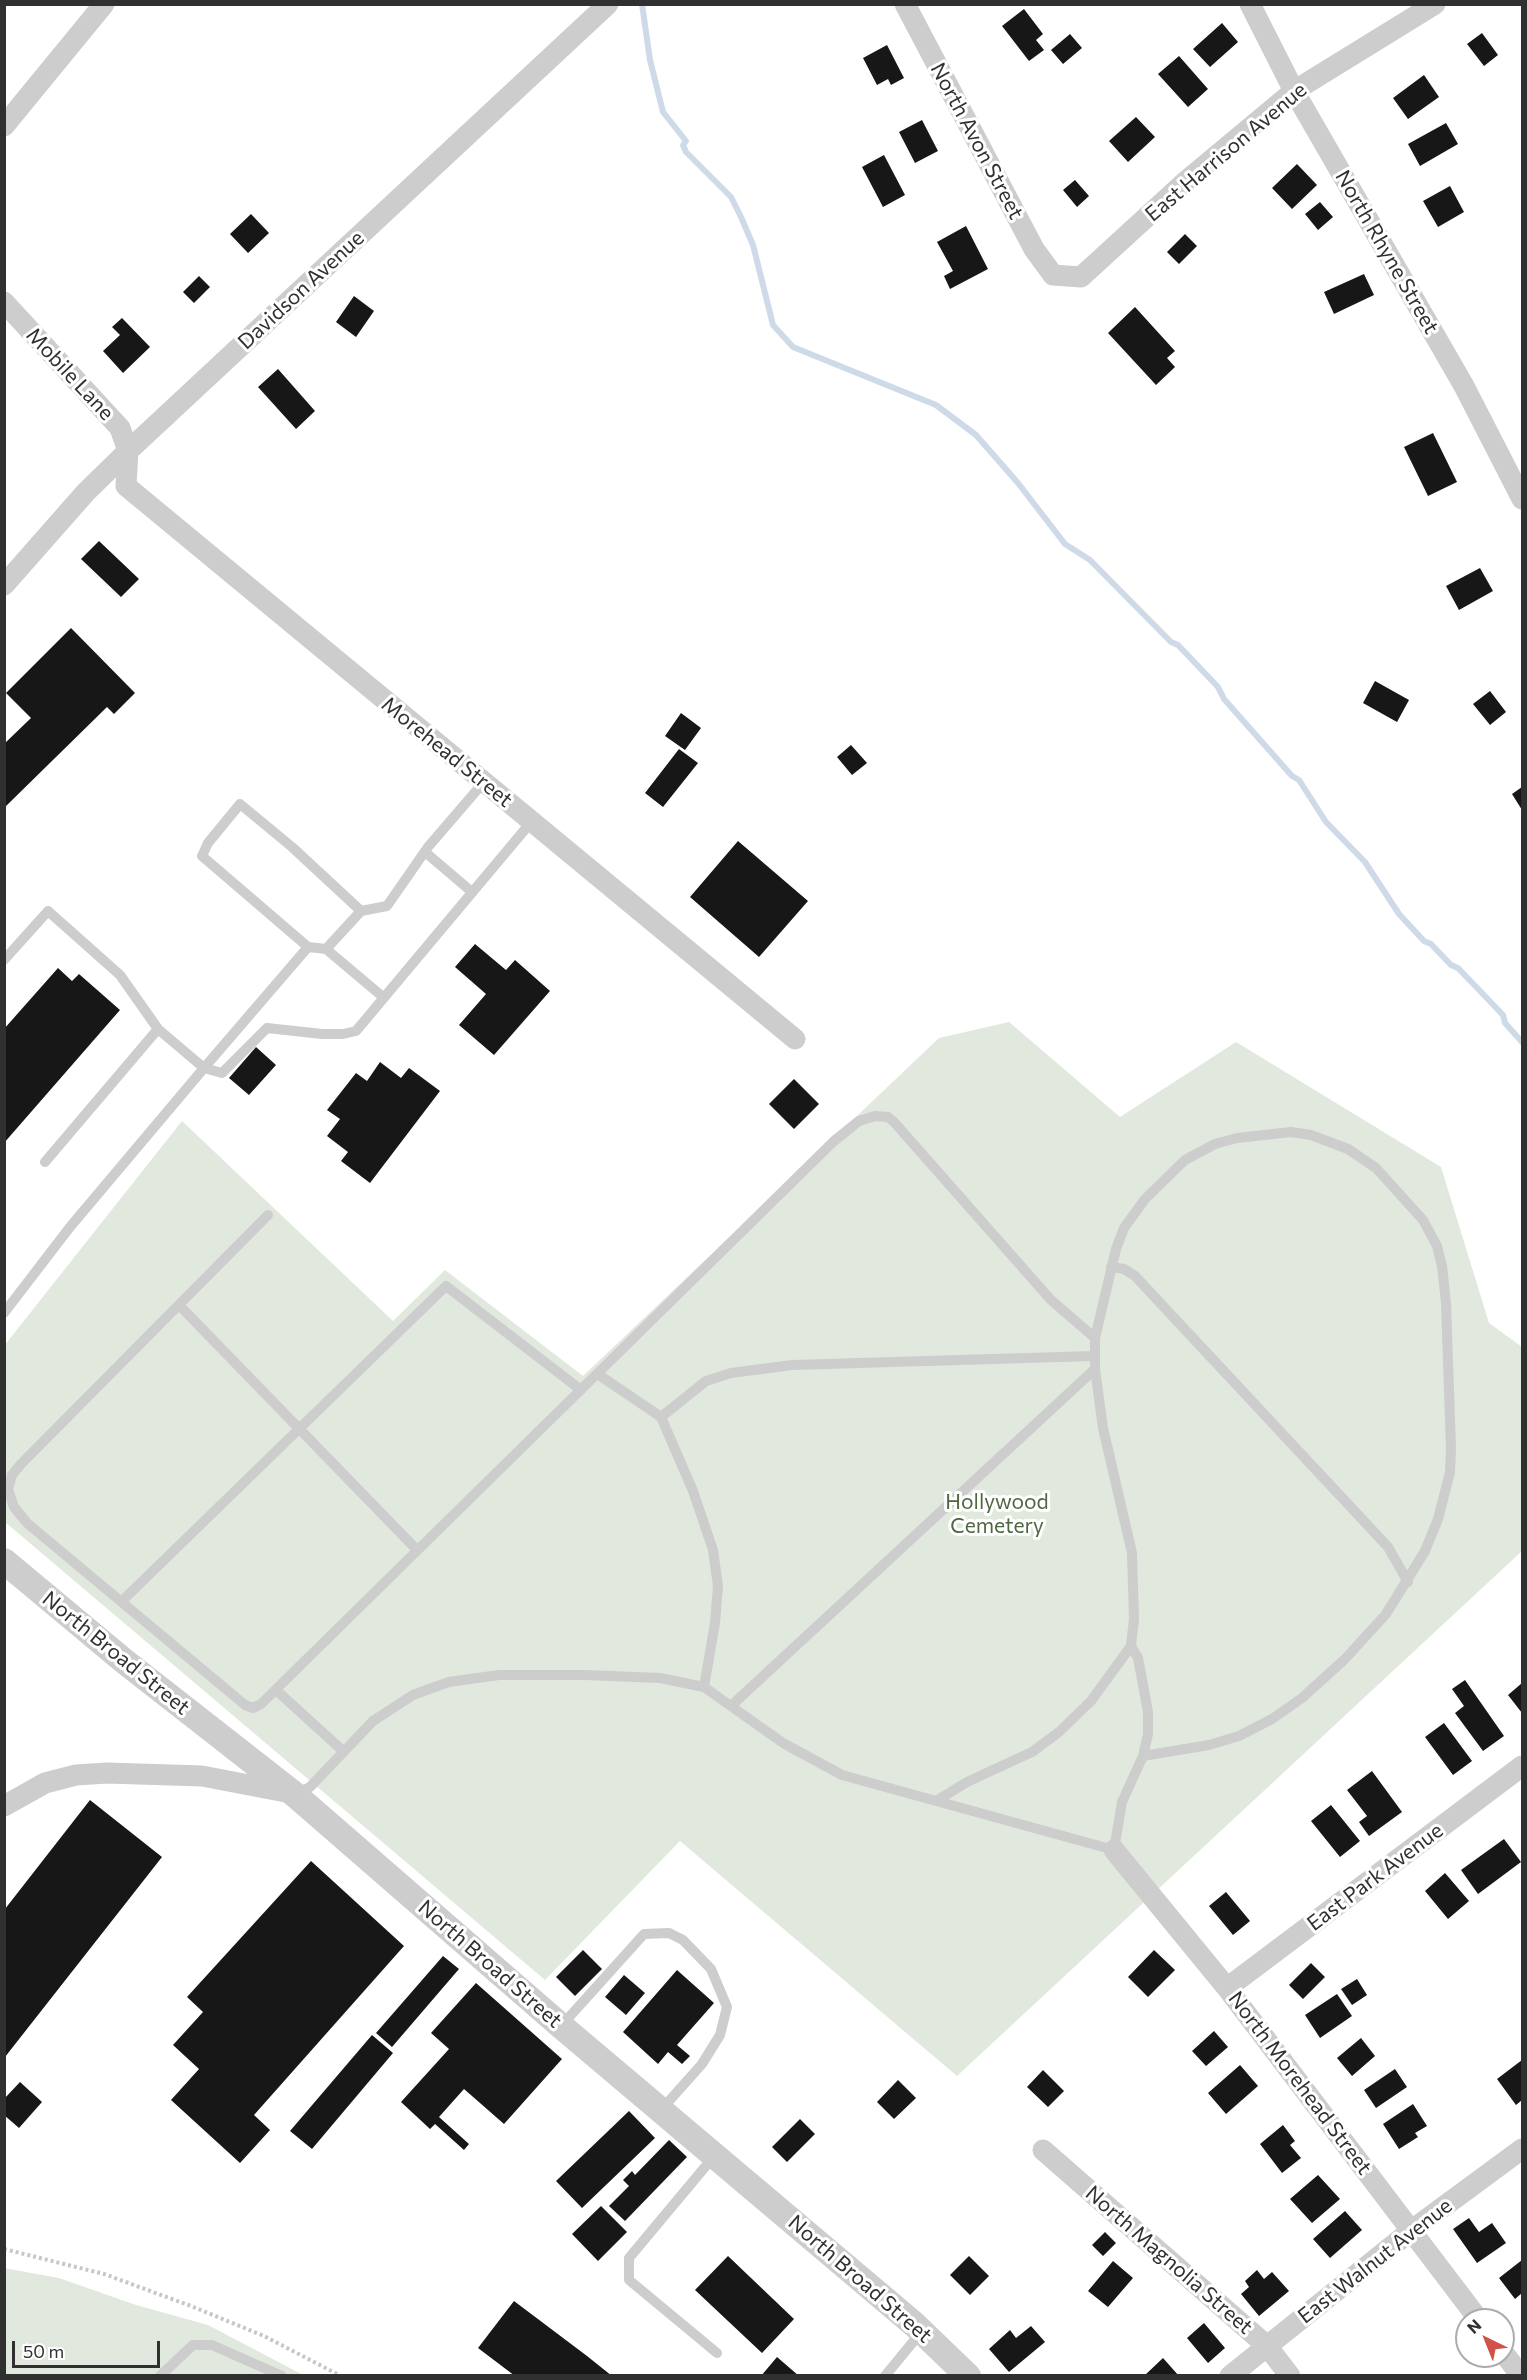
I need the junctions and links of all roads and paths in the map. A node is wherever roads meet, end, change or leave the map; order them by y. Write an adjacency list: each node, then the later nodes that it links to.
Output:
1 (104, 4): 7 (street)
2 (608, 4): 10 (street, Davidson Avenue)
3 (905, 4): 8 (street, North Avon Street)
4 (1250, 4): 6 (street, North Rhyne Street)
5 (1435, 4): 6 (street, East Harrison Avenue)
6 (1294, 91): 8 (street, East Harrison Avenue); 11 (street, North Rhyne Street)
7 (4, 126)
8 (1053, 275)
9 (4, 302): 10 (street, Mobile Lane)
10 (128, 451): 12 (street, Davidson Avenue); 13 (street, Morehead Street)
11 (1522, 499)
12 (4, 585)
13 (483, 783): 14 (street, Morehead Street); 15 (lane)
14 (532, 821): 16 (lane); 23 (street, Morehead Street)
15 (425, 852): 16 (lane); 17 (lane)
16 (472, 892): 21 (lane)
17 (361, 911): 18 (lane); 19 (lane)
18 (308, 947): 19 (lane); 24 (lane)
19 (326, 949): 21 (lane)
20 (4, 960): 22 (lane)
21 (383, 997): 24 (lane)
22 (158, 1029): 24 (lane); 25 (lane)
23 (795, 1039)
24 (204, 1068): 29 (lane)
25 (45, 1162)
26 (268, 1215): 28 (lane)
27 (1111, 1267): 30 (lane); 39 (lane); 39 (lane)
28 (179, 1305): 36 (lane); 40 (lane)
29 (4, 1313)
30 (1095, 1338): 31 (lane); 33 (lane)
31 (1094, 1356): 32 (lane); 35 (lane)
32 (1095, 1369): 41 (lane); 44 (lane)
33 (599, 1375): 34 (lane); 35 (lane)
34 (581, 1390): 36 (lane); 37 (lane)
35 (661, 1417): 42 (lane)
36 (301, 1428): 37 (lane); 40 (lane)
37 (417, 1550): 43 (lane)
38 (4, 1561): 48 (street, North Broad Street)
39 (1408, 1582): 46 (lane)
40 (123, 1600): 43 (lane)
41 (1131, 1646): 46 (lane); 49 (lane)
42 (704, 1687): 44 (lane); 45 (lane)
43 (276, 1690): 45 (lane)
44 (732, 1705): 49 (lane)
45 (343, 1751): 48 (lane)
46 (1143, 1756): 51 (lane)
47 (1522, 1766): 52 (street, East Park Avenue)
48 (294, 1794): 50 (street); 53 (street, North Broad Street)
49 (936, 1801): 51 (lane)
50 (4, 1806)
51 (1114, 1850): 52 (street, North Morehead Street)
52 (1227, 1988): 58 (street, North Morehead Street)
53 (561, 2026): 54 (street, North Broad Street); 54 (lane)
54 (661, 2110): 57 (street, North Broad Street)
55 (1522, 2149): 58 (street, East Walnut Avenue)
56 (1043, 2150): 62 (street, North Magnolia Street)
57 (715, 2155): 61 (street, North Broad Street); 63 (lane)
58 (1412, 2230): 60 (street, North Morehead Street); 62 (street, East Walnut Avenue)
59 (4, 2249): 66 (path)
60 (1470, 2308)
61 (922, 2331): 67 (lane); 68 (street, North Broad Street)
62 (1267, 2346): 69 (street, East Walnut Avenue); 70 (street, North Magnolia Street)
63 (717, 2353)
64 (160, 2376): 65 (lane)
65 (282, 2376)
66 (341, 2376)
67 (885, 2376)
68 (968, 2376)
69 (1230, 2376)
70 (1290, 2376)

